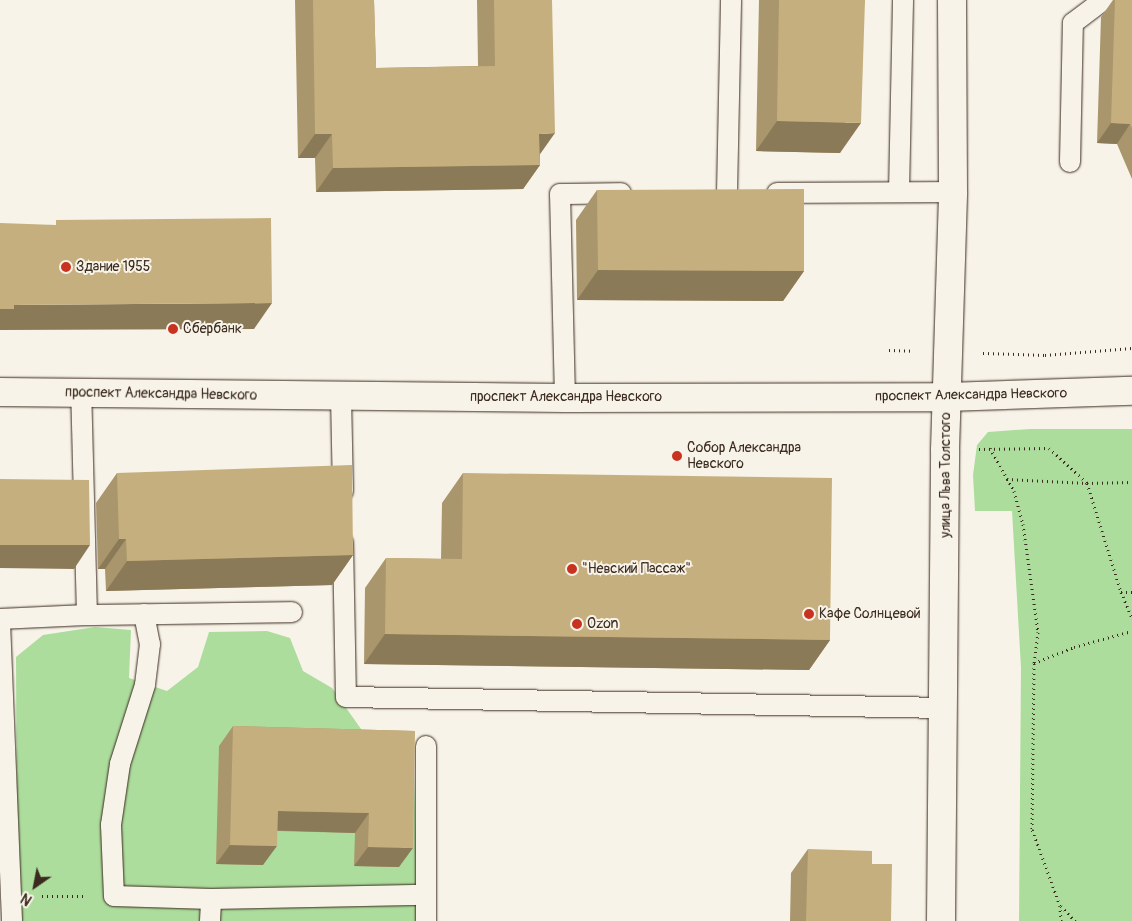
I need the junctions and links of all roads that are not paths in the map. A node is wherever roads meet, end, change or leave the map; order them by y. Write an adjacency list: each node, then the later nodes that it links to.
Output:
1 (731, 0): 6 (lane)
2 (904, 0): 6 (lane)
3 (952, 0): 7 (main road, улица Льва Толстого)
4 (1103, 0): 5 (lane)
5 (1070, 162)
6 (899, 192): 7 (lane)
7 (953, 192): 13 (main road, улица Льва Толстого)
8 (638, 193): 14 (lane)
9 (1132, 391): 13 (main road, проспект Александра Невского)
10 (0, 392): 11 (main road, проспект Александра Невского)
11 (82, 393): 12 (main road, проспект Александра Невского); 17 (lane)
12 (341, 396): 14 (main road, проспект Александра Невского); 18 (lane)
13 (947, 396): 14 (main road, проспект Александра Невского); 18 (main road, улица Льва Толстого)
14 (565, 398)
15 (292, 612): 16 (lane)
16 (144, 614): 17 (lane); 21 (lane)
17 (87, 615): 22 (lane)
18 (946, 708): 25 (main road, улица Льва Толстого)
19 (426, 746): 20 (lane)
20 (426, 895): 21 (lane); 24 (lane)
21 (211, 899): 23 (lane)
22 (12, 921)
23 (210, 921)
24 (426, 921)
25 (941, 921)

